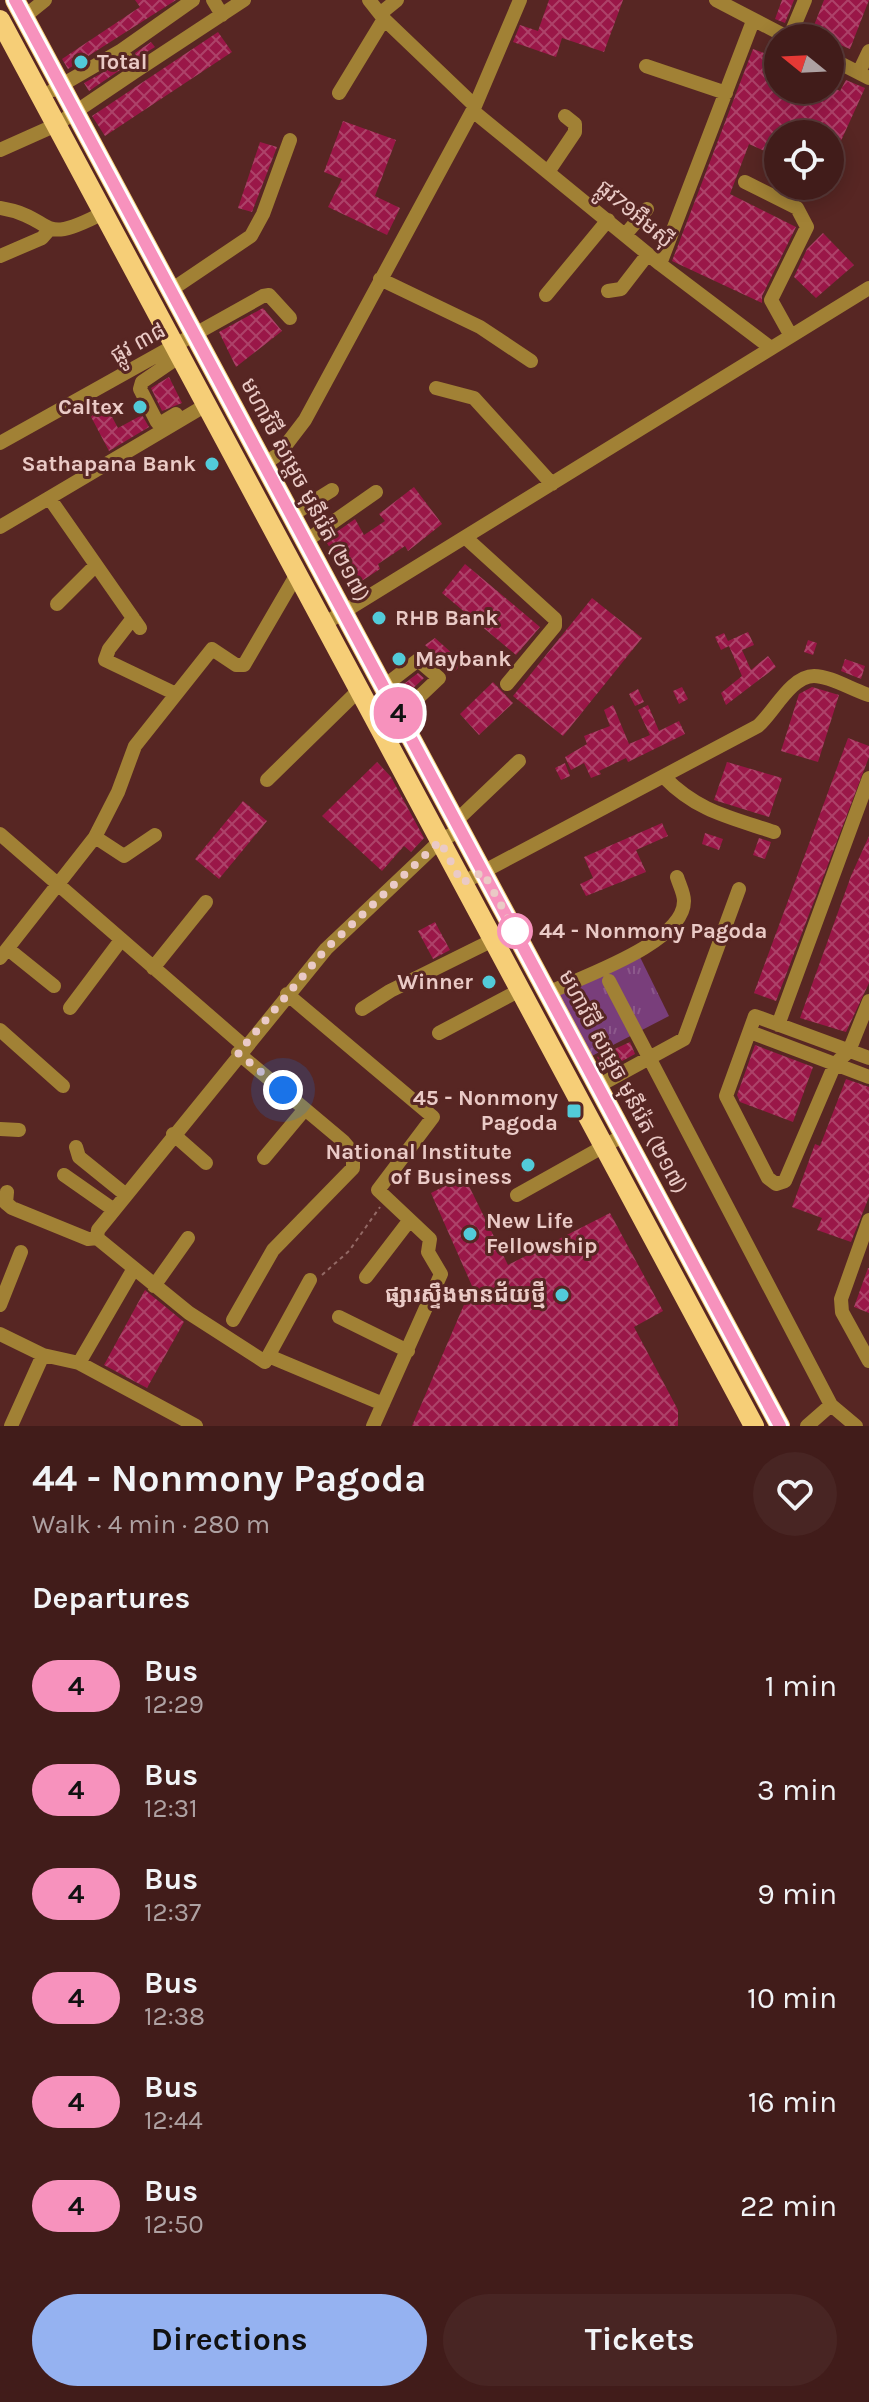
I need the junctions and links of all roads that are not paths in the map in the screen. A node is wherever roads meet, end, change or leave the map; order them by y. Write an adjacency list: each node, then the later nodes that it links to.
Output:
1 (45, 0): 10 (street)
2 (193, 0): 17 (street)
3 (213, 0): 11 (street)
4 (244, 0): 11 (street)
5 (369, 0): 12 (street, ផ្លូវ79អឹមស៊ី)
6 (397, 0): 12 (street)
7 (520, 0): 27 (street)
8 (716, 0): 14 (street)
9 (805, 0): 15 (street)
10 (20, 8): 23 (main road, មហាវិថី សម្តេច មុនីរ៉េត (២១៧))
11 (222, 15): 21 (street)
12 (382, 16): 24 (street); 27 (street, ផ្លូវ79អឹមស៊ី)
13 (0, 20): 26 (main road)
14 (753, 21): 16 (street); 25 (street)
15 (795, 24)
16 (764, 26)
17 (122, 50): 21 (street); 23 (street)
18 (869, 51): 22 (street)
19 (844, 65): 22 (street)
20 (646, 66): 25 (street)
21 (133, 73): 28 (street)
22 (864, 75)
23 (62, 86): 26 (street); 28 (main road, មហាវិថី សម្តេច មុនីរ៉េត (២១៧))
24 (339, 93)
25 (726, 93): 43 (street)
26 (41, 97): 30 (main road)
27 (474, 108): 33 (street, ផ្លូវ79អឹមស៊ី); 44 (street)
28 (74, 111): 30 (street); 45 (main road, មហាវិថី សម្តេច មុនីរ៉េត (២១៧))
29 (565, 116): 33 (street)
30 (56, 125): 32 (street); 37 (main road)
31 (290, 140): 45 (street)
32 (0, 150)
33 (548, 172): 38 (street, ផ្លូវ79អឹមស៊ី)
34 (745, 182): 51 (street)
35 (0, 208): 39 (street)
36 (647, 209): 40 (street)
37 (103, 213): 39 (street); 53 (main road)
38 (608, 220): 40 (street, ផ្លូវ79អឹមស៊ី); 47 (street)
39 (49, 230): 42 (street)
40 (625, 235): 41 (street, ផ្លូវ79អឹមស៊ី)
41 (648, 254): 43 (street, ផ្លូវ79អឹមស៊ី); 46 (street)
42 (0, 256)
43 (660, 264): 52 (street, ផ្លូវ79អឹមស៊ី)
44 (380, 279): 54 (street); 58 (street)
45 (171, 290): 50 (main road, មហាវិថី សម្តេច មុនីរ៉េត (២១៧))
46 (608, 291)
47 (546, 295)
48 (865, 295): 51 (street)
49 (290, 318): 50 (street, ផ្លូវ ៣៨)
50 (195, 336): 53 (street, ផ្លូវ ៣៨); 58 (main road, មហាវិថី សម្តេច មុនីរ៉េត (២១៧))
51 (791, 336): 52 (street)
52 (771, 348): 59 (street)
53 (178, 352): 56 (main road); 56 (street); 57 (street, ផ្លូវ ៣៨)
54 (531, 361)
55 (436, 388): 59 (street)
56 (204, 402): 62 (street); 70 (main road)
57 (0, 443)
58 (264, 464): 64 (main road, មហាវិថី សម្តេច មុនីរ៉េត (២១៧))
59 (552, 484): 67 (street)
60 (332, 490): 63 (street)
61 (376, 492): 65 (street)
62 (50, 499): 66 (street); 69 (street)
63 (317, 500): 64 (street); 65 (street)
64 (292, 515): 68 (main road, មហាវិថី សម្តេច មុនីរ៉េត (២១៧))
65 (332, 523): 68 (street)
66 (0, 527)
67 (466, 538): 72 (street); 74 (street)
68 (306, 541): 72 (main road, មហាវិថី សម្តេច មុនីរ៉េត (២១៧))
69 (95, 566): 71 (street); 77 (street)
70 (297, 574): 73 (main road); 77 (street)
71 (57, 604)
72 (344, 613): 73 (street); 75 (main road, មហាវិថី សម្តេច មុនីរ៉េត (២១៧))
73 (324, 624): 76 (main road)
74 (507, 684)
75 (383, 687): 79 (main road, មហាវិថី សម្តេច មុនីរ៉េត (២១៧)); 79 (street)
76 (359, 690): 83 (street); 88 (main road)
77 (174, 693): 87 (street)
78 (869, 695): 81 (street)
79 (399, 716): 84 (main road, មហាវិថី សម្តេច មុនីរ៉េត (២១៧))
80 (519, 761): 84 (street)
81 (664, 777): 85 (street); 90 (street)
82 (869, 778): 108 (street)
83 (267, 780)
84 (458, 826): 88 (street); 90 (main road, មហាវិថី សម្តេច មុនីរ៉េត (២១៧))
85 (774, 832)
86 (155, 835): 87 (street)
87 (95, 837): 93 (street)
88 (440, 841): 92 (main road); 104 (street)
89 (3, 843): 93 (street)
90 (483, 872): 92 (street); 103 (main road, មហាវិថី សម្តេច មុនីរ៉េត (២១៧))
91 (677, 877): 103 (street)
92 (462, 883): 97 (main road)
93 (58, 885): 96 (street); 98 (street)
94 (739, 889): 115 (street)
95 (206, 902): 99 (street)
96 (121, 940): 99 (street); 106 (street)
97 (493, 940): 102 (main road); 107 (street)
98 (4, 954): 101 (street)
99 (153, 968): 112 (street)
100 (609, 981): 115 (street)
101 (54, 986)
102 (520, 990): 111 (street); 125 (main road)
103 (548, 993): 119 (main road, មហាវិថី សម្តេច មុនីរ៉េត (២១៧))
104 (287, 994): 112 (street); 135 (street)
105 (869, 1001): 113 (street)
106 (70, 1008)
107 (362, 1009)
108 (778, 1025): 110 (street); 113 (street)
109 (0, 1030): 118 (street)
110 (750, 1032): 116 (street); 116 (street)
111 (439, 1033)
112 (241, 1049): 120 (street); 123 (street)
113 (849, 1051): 114 (street); 116 (street)
114 (869, 1058)
115 (648, 1059): 119 (street); 153 (street)
116 (835, 1064): 117 (street)
117 (869, 1077)
118 (63, 1086)
119 (598, 1086): 124 (main road, មហាវិថី សម្តេច មុនីរ៉េត (២១៧))
120 (305, 1109): 127 (street); 145 (street)
121 (0, 1129): 122 (street)
122 (19, 1130)
123 (173, 1134): 128 (street); 131 (street)
124 (624, 1135): 125 (street); 154 (main road, មហាវិថី សម្តេច មុនីរ៉េត (២១៧))
125 (604, 1146): 132 (street); 158 (main road)
126 (76, 1147): 131 (street)
127 (264, 1158)
128 (206, 1163)
129 (64, 1175): 133 (street)
130 (7, 1192): 136 (street)
131 (126, 1195): 133 (street)
132 (517, 1195)
133 (114, 1210): 136 (street)
134 (869, 1220): 150 (street)
135 (409, 1221): 140 (street); 147 (street)
136 (97, 1238): 139 (street)
137 (188, 1238): 142 (street)
138 (21, 1252): 143 (street)
139 (133, 1270): 142 (street); 151 (street)
140 (366, 1277)
141 (310, 1280): 149 (street)
142 (154, 1286): 149 (street)
143 (0, 1305)
144 (339, 1317): 147 (street)
145 (233, 1320)
146 (0, 1334): 148 (street)
147 (408, 1351): 152 (street)
148 (43, 1355): 151 (street); 156 (street)
149 (271, 1357): 152 (street)
150 (869, 1361)
151 (79, 1363): 155 (street)
152 (383, 1404): 157 (street)
153 (831, 1405): 159 (street); 160 (street)
154 (774, 1424)
155 (192, 1425)
156 (11, 1426)
157 (373, 1426)
158 (754, 1426)
159 (807, 1426)
160 (856, 1426)

